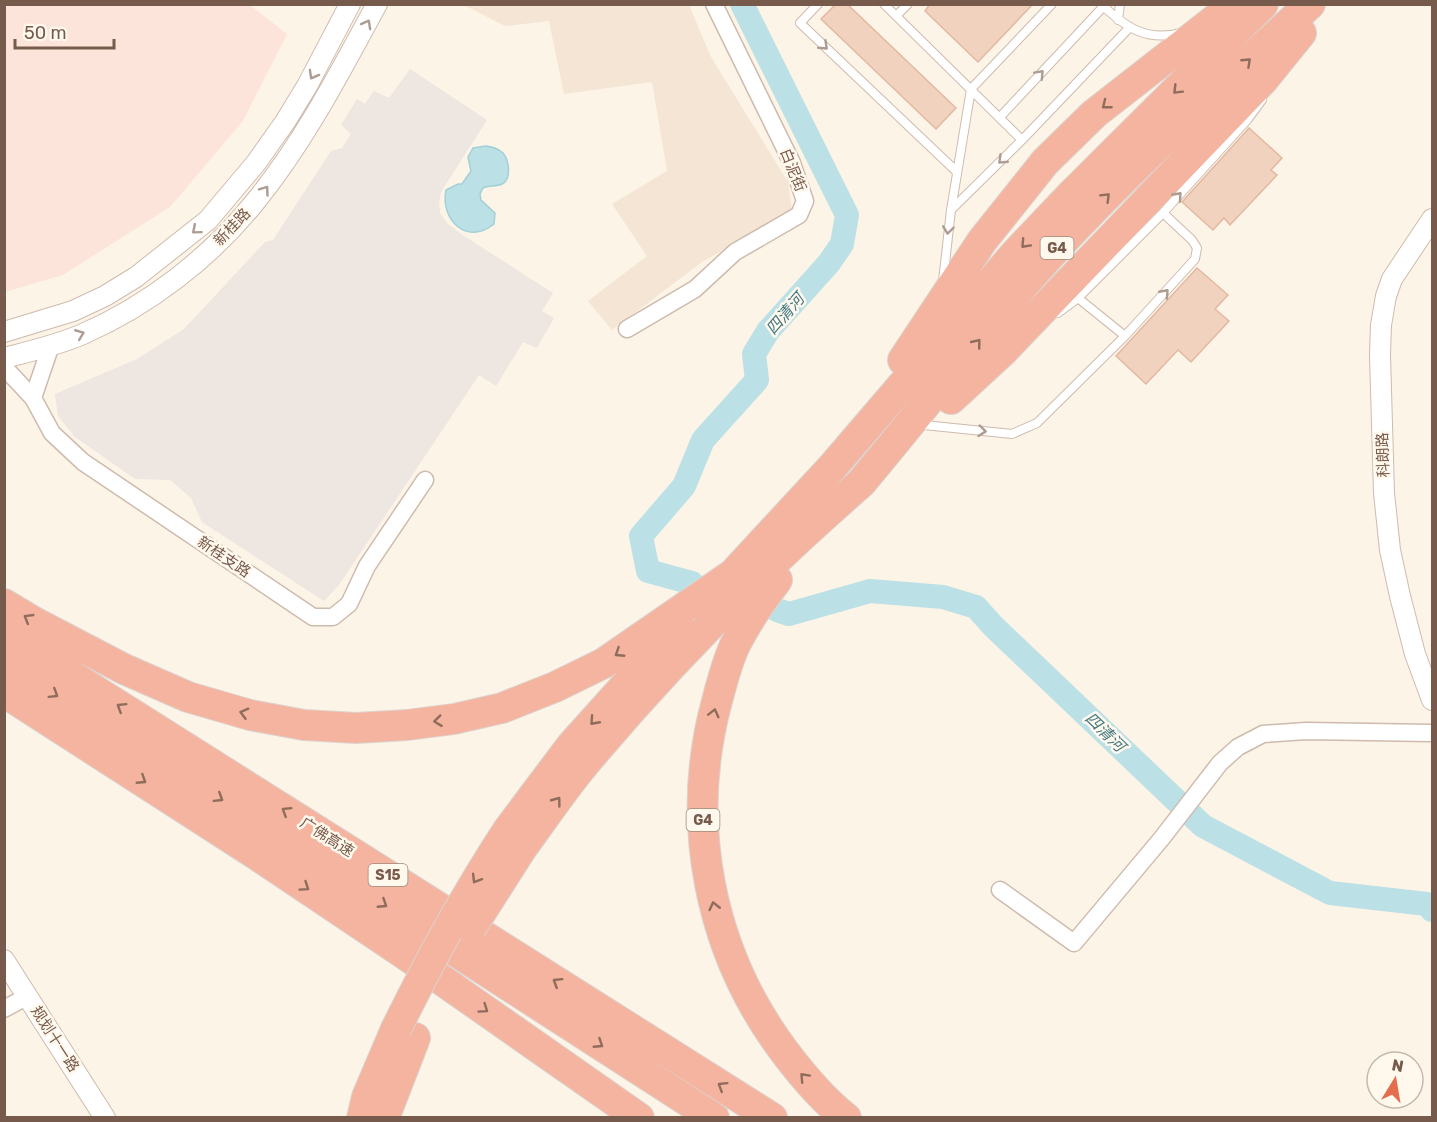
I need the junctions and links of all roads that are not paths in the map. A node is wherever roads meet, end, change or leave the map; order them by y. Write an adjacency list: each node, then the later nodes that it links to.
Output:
1 (350, 4): 31 (street, 新桂路, one-way to 31)
2 (377, 4): 33 (street, 新桂路, one-way to 2)
3 (714, 4): 30 (street, 白泥街)
4 (818, 4): 22 (lane, one-way to 22)
5 (884, 4): 14 (lane)
6 (908, 4): 14 (lane)
7 (1052, 4): 19 (lane)
8 (1120, 4): 15 (lane)
9 (1235, 4): 16 (highway)
10 (1263, 4): 39 (highway, G4, one-way to 39)
11 (1310, 4): 41 (highway, G4, one-way to 11)
12 (1324, 4): 18 (highway)
13 (1102, 6): 15 (lane); 20 (lane, one-way to 13)
14 (896, 16): 19 (lane)
15 (1118, 20): 17 (lane)
16 (1207, 26): 17 (lane); 27 (highway, one-way to 27)
17 (1130, 27): 21 (lane)
18 (1281, 58): 24 (lane, one-way to 18); 34 (highway)
19 (971, 89): 20 (lane); 22 (lane)
20 (1000, 117): 21 (lane)
21 (1022, 140): 23 (lane, one-way to 23)
22 (957, 172): 23 (lane)
23 (951, 210): 27 (lane, one-way to 27)
24 (1163, 213): 26 (lane); 32 (lane, one-way to 24)
25 (1432, 219): 48 (street, 科朗路)
26 (1078, 298): 28 (lane); 32 (lane)
27 (942, 303): 39 (highway)
28 (1050, 318)
29 (1041, 325): 34 (lane)
30 (627, 329)
31 (4, 332)
32 (1125, 336): 38 (lane, one-way to 32)
33 (51, 345): 35 (street, 新桂路); 37 (street)
34 (1003, 351): 38 (highway)
35 (4, 358)
36 (4, 367): 37 (street, 新桂支路)
37 (33, 398): 40 (street, 新桂支路)
38 (924, 424): 41 (highway)
39 (834, 465): 43 (highway, G4)
40 (425, 480)
41 (861, 483): 42 (highway, G4)
42 (827, 512): 50 (highway, one-way to 42); 62 (highway, G4, one-way to 42)
43 (736, 572): 44 (highway, one-way to 44); 50 (highway, G4, one-way to 50)
44 (4, 604)
45 (4, 633): 61 (highway, 广佛高速 / S15, one-way to 45)
46 (4, 663): 60 (highway, 广佛高速 / S15, one-way to 60)
47 (4, 692): 59 (highway, one-way to 59)
48 (1432, 700)
49 (1432, 733): 51 (street)
50 (515, 839): 55 (highway, bridge)
51 (1000, 890)
52 (4, 960): 53 (street, 规划十一路)
53 (28, 996): 54 (street); 56 (street, 规划十一路)
54 (4, 1009)
55 (406, 1034): 57 (highway); 58 (highway)
56 (105, 1118)
57 (362, 1118)
58 (384, 1118)
59 (639, 1118)
60 (714, 1118)
61 (772, 1118)
62 (846, 1118)

